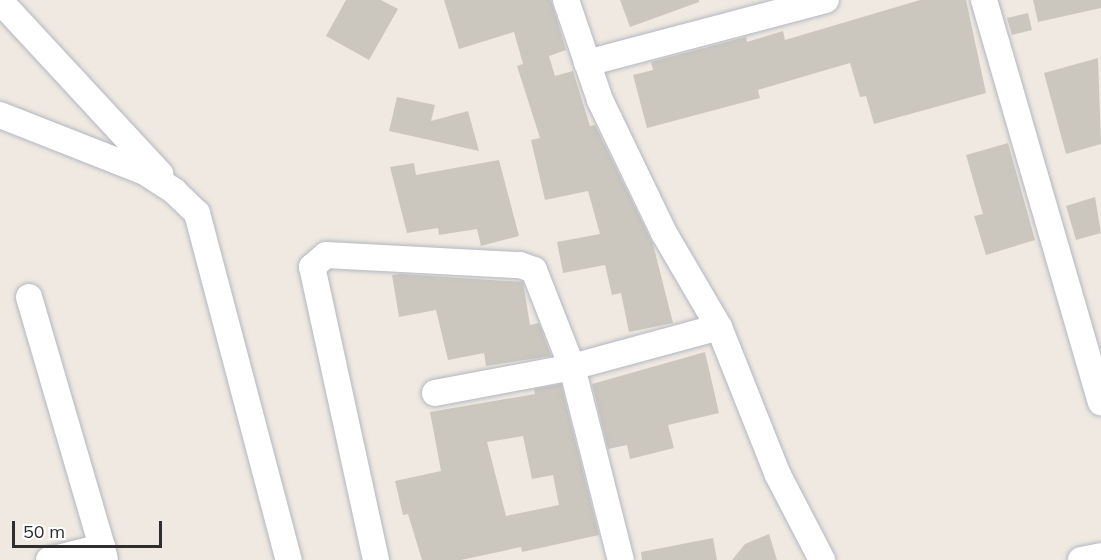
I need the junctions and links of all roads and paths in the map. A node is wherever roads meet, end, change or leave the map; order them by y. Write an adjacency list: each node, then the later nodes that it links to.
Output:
1 (566, 0): 6 (street)
2 (826, 0): 5 (street)
3 (984, 0): 13 (street)
4 (0, 1): 8 (street)
5 (758, 8): 6 (street)
6 (587, 63): 10 (street)
7 (0, 115): 8 (street)
8 (197, 213): 17 (street)
9 (29, 297): 14 (street)
10 (719, 327): 11 (street); 20 (street)
11 (572, 367): 12 (street); 18 (street); 19 (street)
12 (435, 393)
13 (1101, 402)
14 (104, 554): 16 (street)
15 (1101, 556): 21 (street)
16 (49, 560)
17 (289, 560)
18 (376, 560)
19 (621, 560)
20 (822, 560)
21 (1081, 560)

